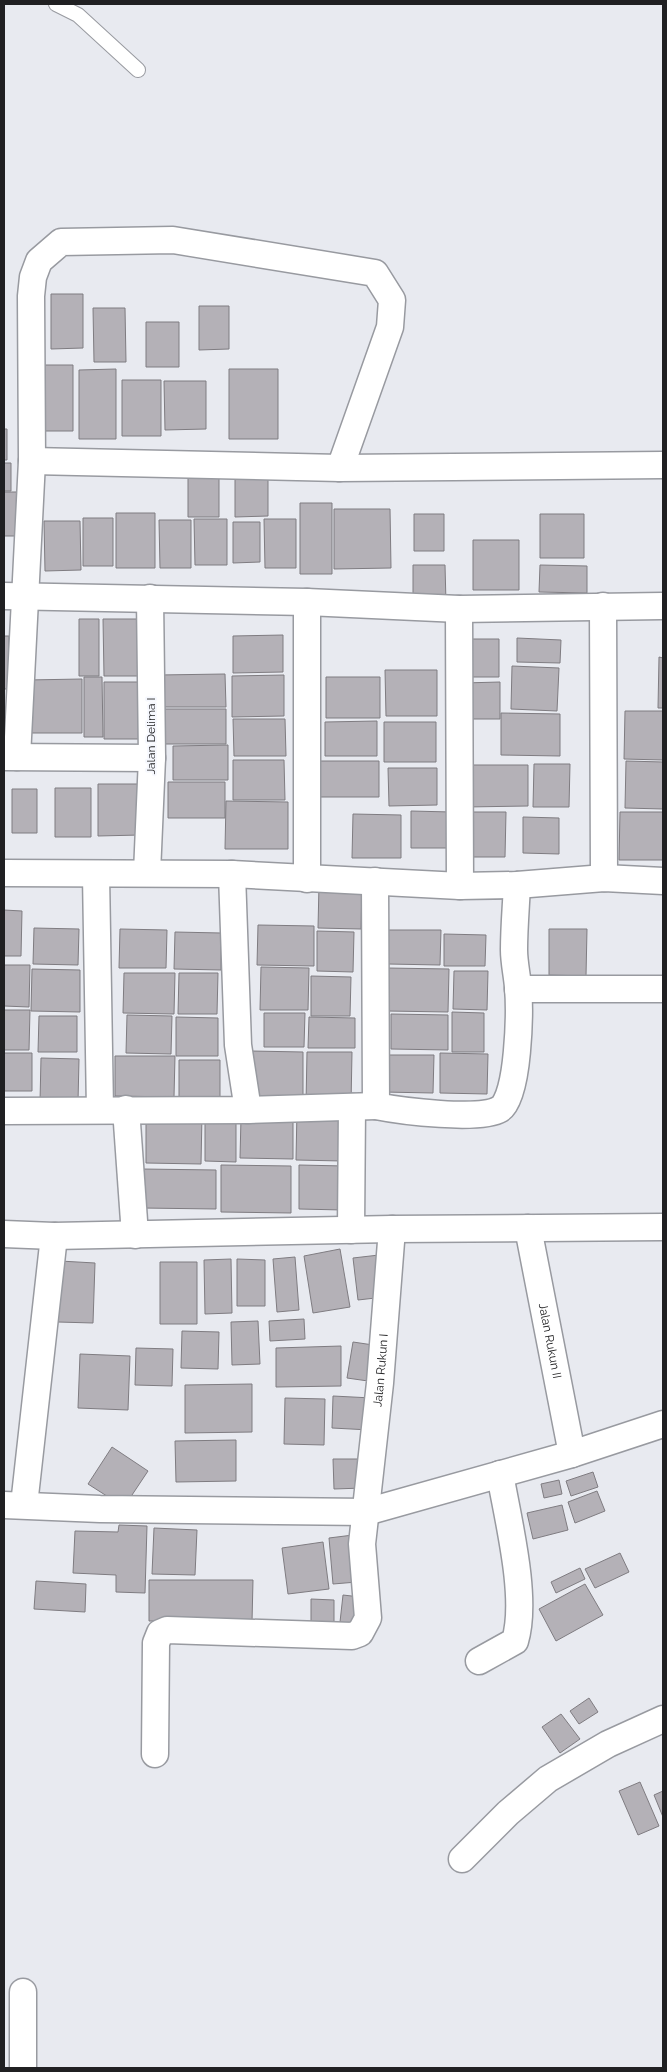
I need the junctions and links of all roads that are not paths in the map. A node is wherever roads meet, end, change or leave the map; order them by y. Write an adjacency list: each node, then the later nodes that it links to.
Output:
1 (56, 4): 2 (lane)
2 (138, 70)
3 (32, 460): 5 (street); 5 (street); 6 (street)
4 (663, 465): 5 (street)
5 (340, 468)
6 (14, 596): 7 (street); 12 (street)
7 (150, 598): 8 (street); 13 (street, Jalan Delima I)
8 (307, 602): 11 (street); 18 (street)
9 (603, 606): 10 (street); 11 (street); 19 (street)
10 (663, 606)
11 (459, 609): 23 (street)
12 (10, 757): 13 (street)
13 (152, 758): 15 (street, Jalan Delima I)
14 (4, 872): 17 (street)
15 (147, 873): 16 (street); 17 (street)
16 (232, 874): 18 (street); 29 (street)
17 (96, 875): 28 (street)
18 (307, 878): 21 (street)
19 (604, 878): 20 (street); 22 (street)
20 (663, 880)
21 (375, 882): 23 (street); 26 (street)
22 (517, 885): 23 (street); 24 (street)
23 (460, 886)
24 (518, 989): 25 (street); 26 (street)
25 (663, 989)
26 (364, 1106): 29 (street); 34 (street)
27 (126, 1109): 28 (street); 29 (street); 36 (street)
28 (100, 1110): 30 (street)
29 (248, 1110)
30 (4, 1112)
31 (663, 1227): 32 (street)
32 (528, 1228): 33 (street); 39 (street, Jalan Rukun II)
33 (392, 1229): 34 (street); 42 (street, Jalan Rukun I)
34 (351, 1230): 36 (street)
35 (4, 1234): 37 (street)
36 (134, 1234): 37 (street)
37 (54, 1236): 41 (street)
38 (663, 1425): 39 (street)
39 (572, 1454): 40 (street)
40 (500, 1474): 42 (street); 43 (street)
41 (14, 1505): 42 (street)
42 (366, 1512): 45 (street, Jalan Rukun I)
43 (479, 1661)
44 (663, 1719): 46 (street)
45 (155, 1754)
46 (462, 1859)
47 (22, 1992): 48 (street)
48 (23, 2068)

